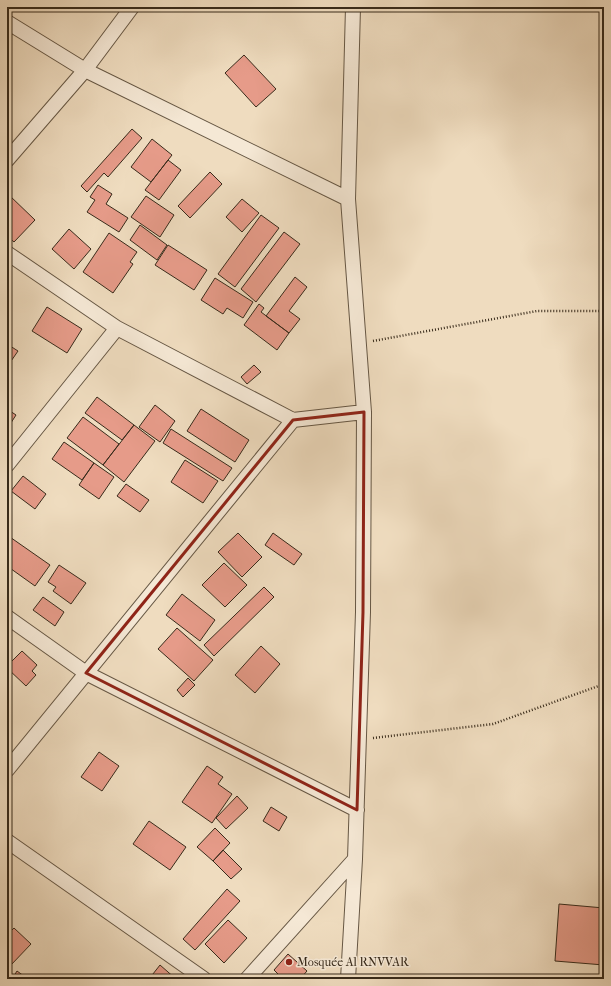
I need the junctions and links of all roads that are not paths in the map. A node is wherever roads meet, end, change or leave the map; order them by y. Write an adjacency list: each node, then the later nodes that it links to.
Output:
1 (132, 7): 4 (street)
2 (353, 7): 6 (street)
3 (7, 22): 4 (street)
4 (85, 70): 5 (street); 6 (street)
5 (7, 160)
6 (348, 199): 9 (street)
7 (7, 253): 8 (street)
8 (117, 328): 10 (street); 11 (street)
9 (364, 412): 10 (street); 15 (street)
10 (293, 420): 13 (street)
11 (7, 465)
12 (7, 617): 13 (street)
13 (86, 673): 14 (street); 15 (street)
14 (7, 770)
15 (357, 810): 17 (street)
16 (7, 841): 18 (street)
17 (355, 859): 19 (street); 20 (street)
18 (204, 979)
19 (247, 979)
20 (348, 979)

